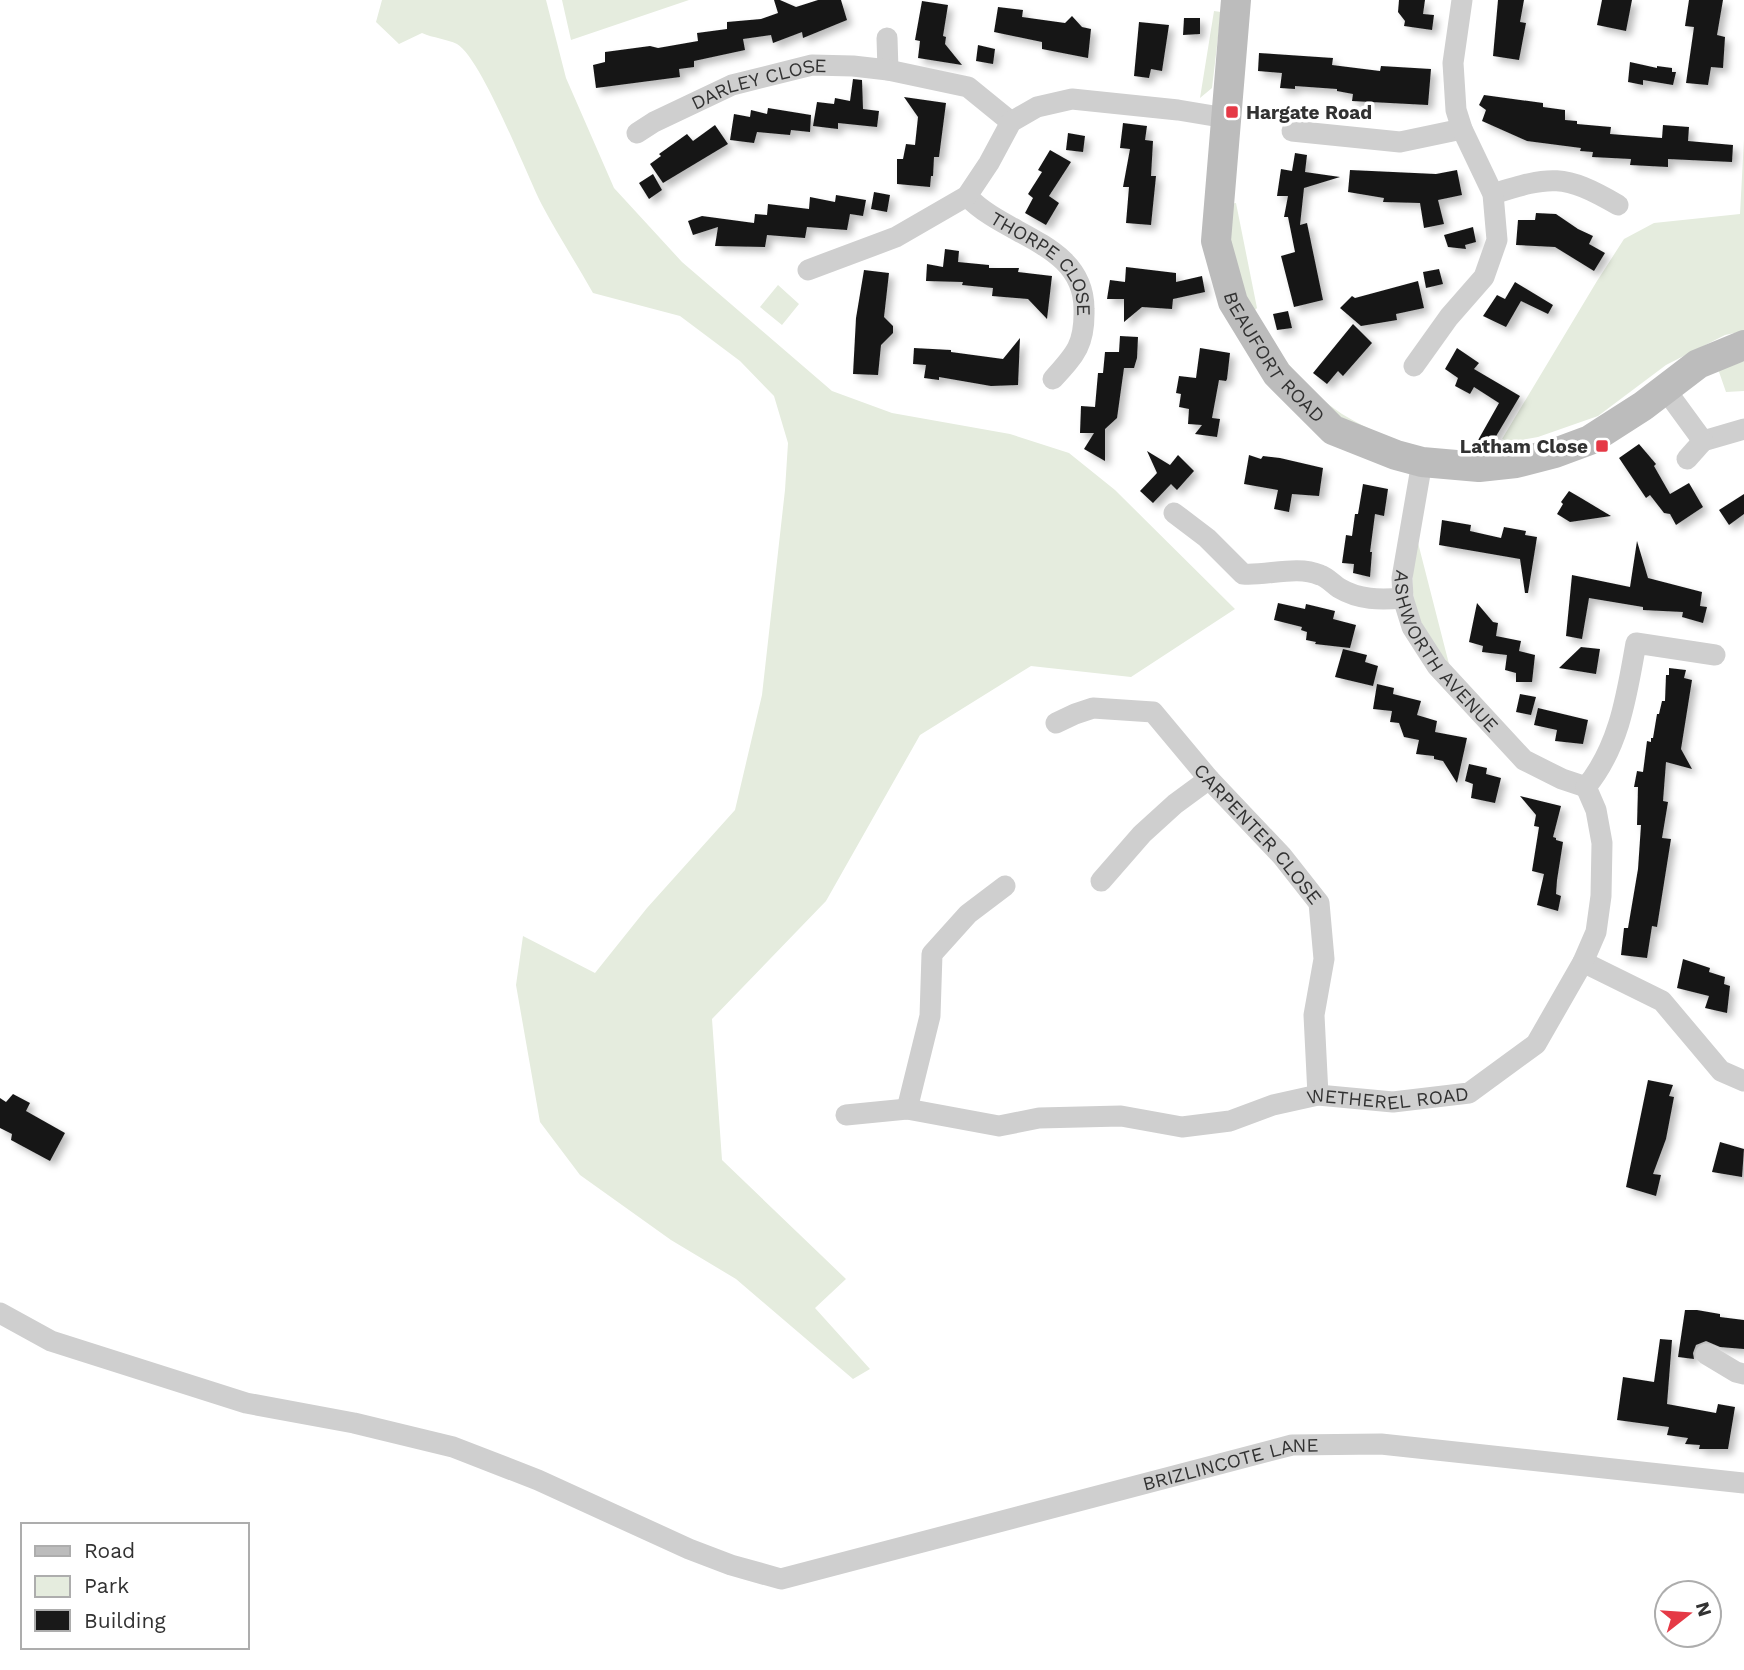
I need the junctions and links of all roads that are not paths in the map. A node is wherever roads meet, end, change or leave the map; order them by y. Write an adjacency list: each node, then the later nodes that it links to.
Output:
1 (1236, 0): 5 (street, BEAUFORT ROAD)
2 (1462, 0): 7 (street)
3 (887, 38): 4 (street)
4 (888, 70): 6 (street, DARLEY CLOSE); 9 (street, DARLEY CLOSE)
5 (1226, 118): 6 (street); 21 (street, BEAUFORT ROAD)
6 (1011, 122): 11 (street)
7 (1462, 129): 8 (street); 10 (street)
8 (1292, 131)
9 (637, 133)
10 (1493, 194): 12 (street); 15 (street)
11 (967, 196): 13 (street); 16 (street, THORPE CLOSE)
12 (1618, 205)
13 (808, 271)
14 (1744, 345): 17 (street, BEAUFORT ROAD)
15 (1414, 366)
16 (1053, 379)
17 (1665, 389): 19 (street); 21 (street, BEAUFORT ROAD)
18 (1744, 429): 19 (street)
19 (1703, 441): 20 (street)
20 (1687, 459)
21 (1422, 462): 23 (street, ASHWORTH AVENUE)
22 (1174, 513): 23 (street)
23 (1403, 598): 27 (street, ASHWORTH AVENUE)
24 (1715, 654): 27 (street)
25 (1056, 723): 26 (street, CARPENTER CLOSE)
26 (1209, 779): 28 (street); 32 (street, CARPENTER CLOSE)
27 (1586, 787): 30 (street, WETHEREL ROAD)
28 (1101, 881)
29 (1005, 886): 33 (street)
30 (1583, 962): 31 (street); 32 (street, WETHEREL ROAD)
31 (1744, 1081)
32 (1318, 1095): 33 (street, WETHEREL ROAD)
33 (907, 1110): 34 (street, WETHEREL ROAD)
34 (846, 1115)
35 (0, 1313): 38 (street, BRIZLINCOTE LANE)
36 (1706, 1354): 37 (street)
37 (1744, 1374)
38 (1744, 1483)

